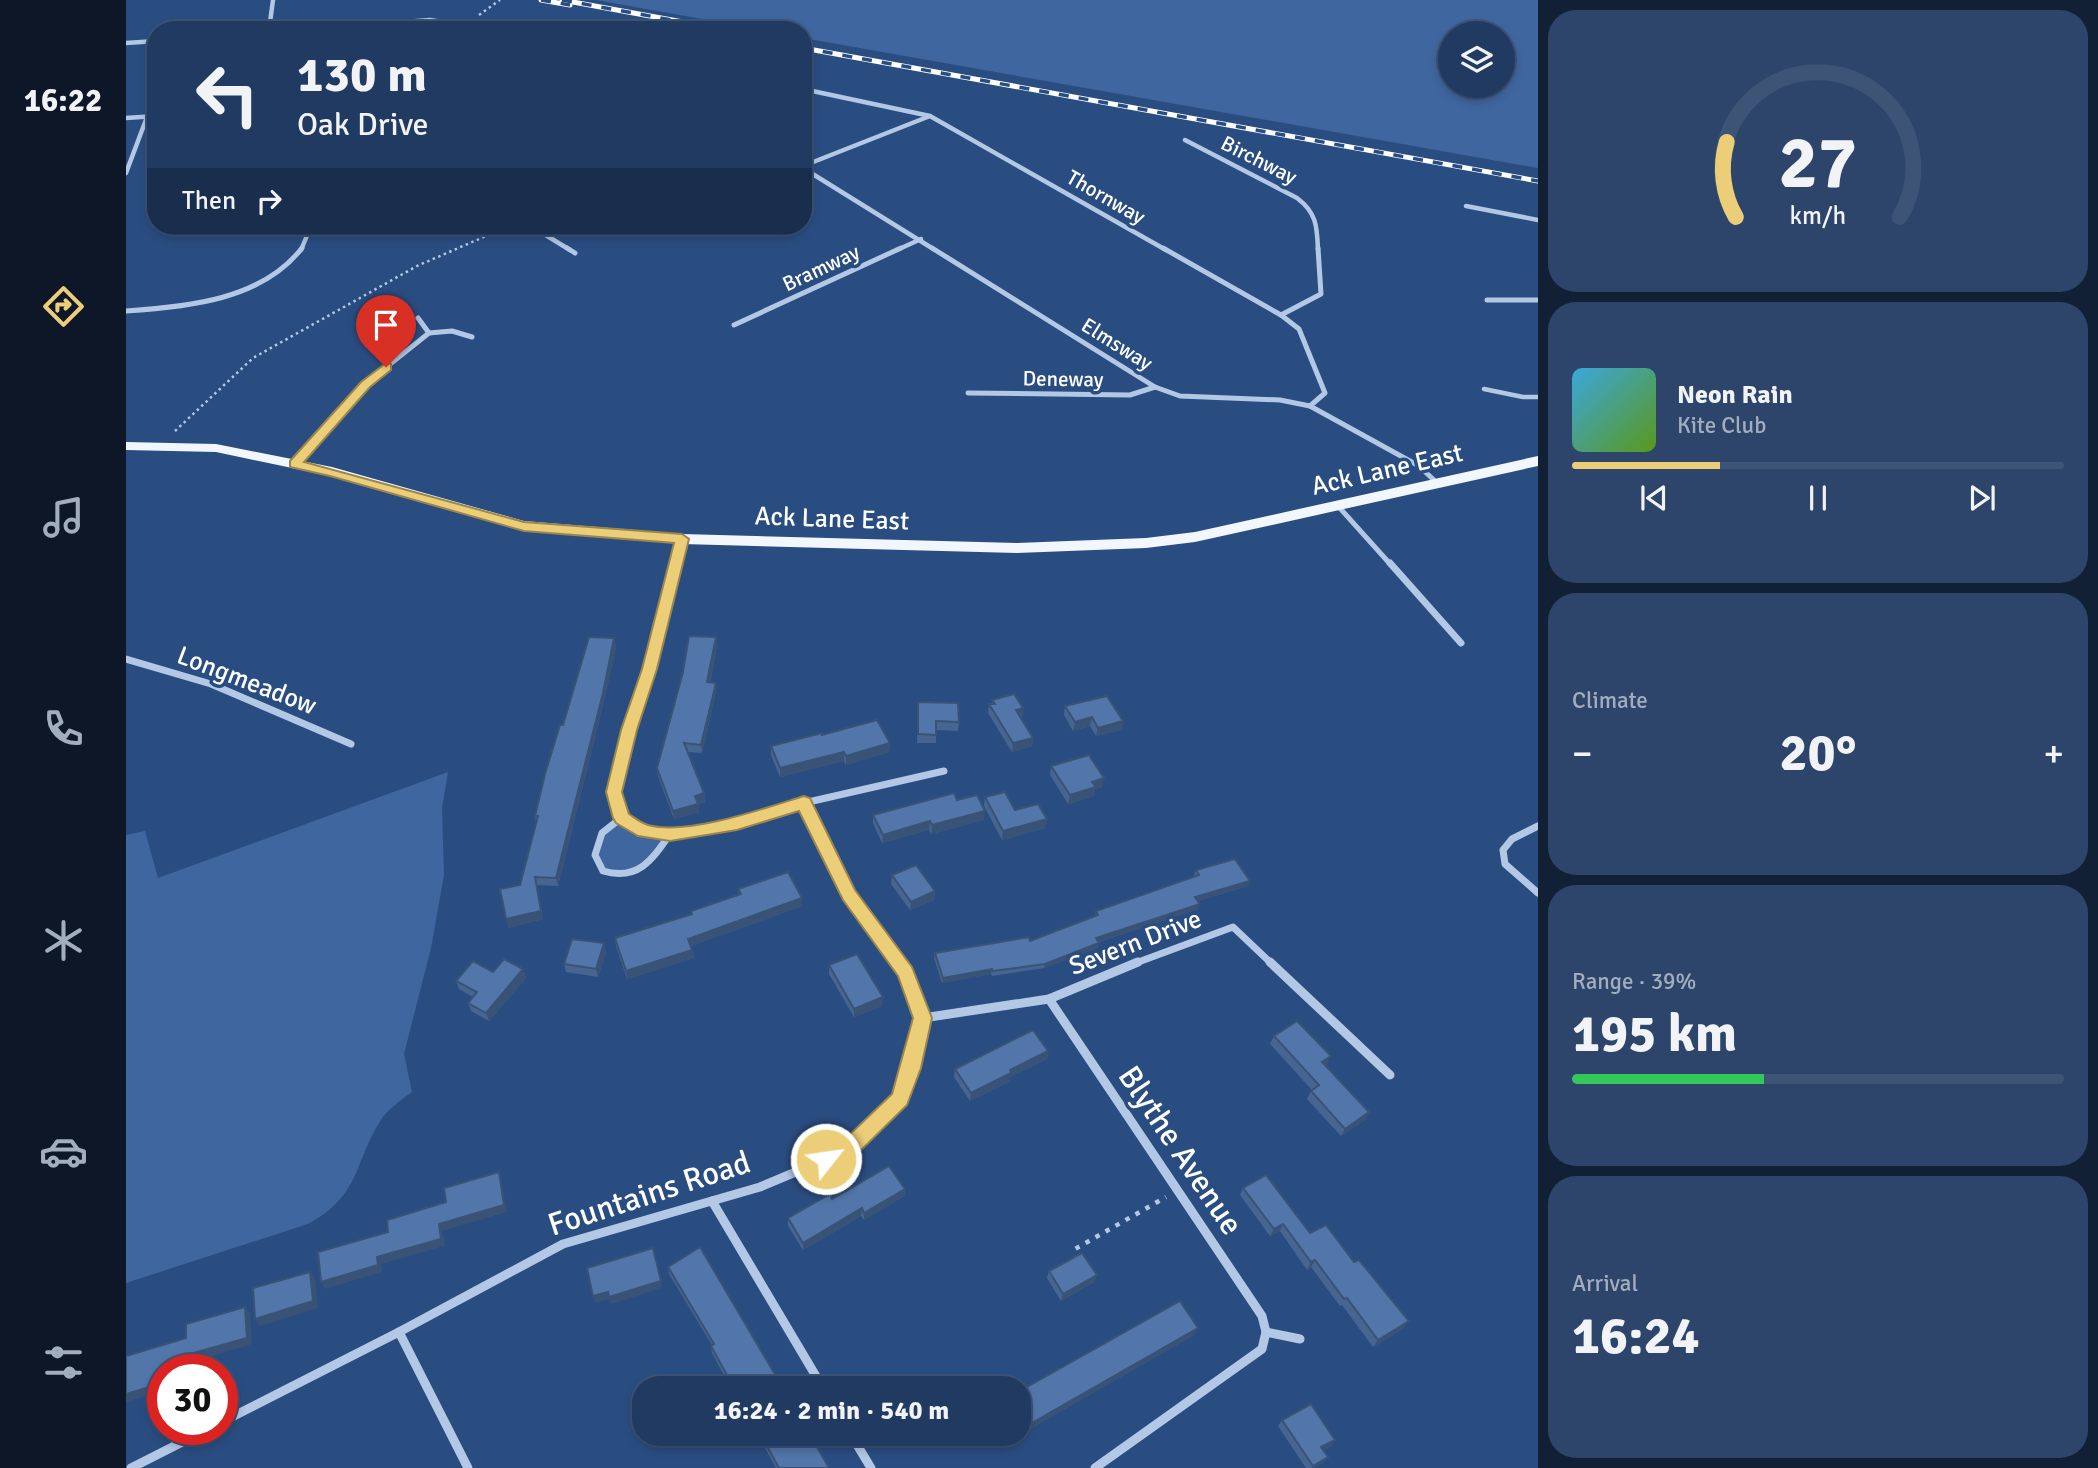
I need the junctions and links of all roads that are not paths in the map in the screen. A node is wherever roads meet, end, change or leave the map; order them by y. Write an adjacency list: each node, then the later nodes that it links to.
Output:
1 (273, 0): 2 (street)
2 (270, 21)
3 (416, 21): 4 (street)
4 (436, 21)
5 (147, 42): 6 (street)
6 (126, 43)
7 (812, 91): 8 (street, Thornway)
8 (930, 116): 12 (street); 24 (street, Thornway)
9 (147, 117): 10 (street); 14 (street)
10 (126, 118)
11 (1185, 140): 24 (street, Birchway)
12 (812, 163)
13 (812, 172): 19 (street, Elmsway)
14 (126, 173)
15 (1466, 206): 16 (street)
16 (1538, 220)
17 (308, 235): 23 (street)
18 (546, 235): 20 (street)
19 (921, 239): 26 (street, Bramway); 29 (street, Elmsway)
20 (575, 253)
21 (1487, 300): 22 (street)
22 (1538, 300)
23 (126, 311)
24 (1281, 315): 33 (street, Thornway)
25 (418, 318): 27 (street)
26 (734, 325)
27 (429, 333): 28 (street); 36 (street)
28 (472, 337)
29 (1155, 387): 31 (street, Deneway); 33 (street, Elmsway)
30 (1484, 389): 32 (lane)
31 (968, 393)
32 (1538, 397)
33 (1310, 406): 37 (street, Elmsway)
34 (126, 446): 36 (main road, Ack Lane East)
35 (1538, 461): 37 (main road, Ack Lane East)
36 (295, 464): 39 (main road, Ack Lane East)
37 (1436, 482): 38 (main road, Ack Lane East)
38 (1338, 506): 39 (main road, Ack Lane East); 40 (street)
39 (682, 539): 45 (street)
40 (1461, 643)
41 (126, 659): 42 (street, Longmeadow)
42 (351, 744)
43 (944, 771): 44 (street)
44 (804, 803): 47 (street); 50 (street)
45 (621, 818): 47 (street); 47 (street)
46 (1538, 826): 48 (street)
47 (670, 834)
48 (1538, 893)
49 (1049, 999): 50 (street, Severn Drive); 51 (street, Severn Drive); 54 (street, Blythe Avenue)
50 (923, 1018): 52 (street, Fountains Road)
51 (1390, 1075)
52 (712, 1201): 53 (street, Fountains Road); 56 (street)
53 (399, 1332): 57 (street, Fountains Road); 61 (street)
54 (1266, 1332): 55 (street); 63 (street)
55 (1300, 1339)
56 (816, 1376)
57 (238, 1414)
58 (176, 1445): 60 (street)
59 (858, 1446): 62 (street)
60 (131, 1468)
61 (468, 1468)
62 (871, 1468)
63 (1095, 1468)

